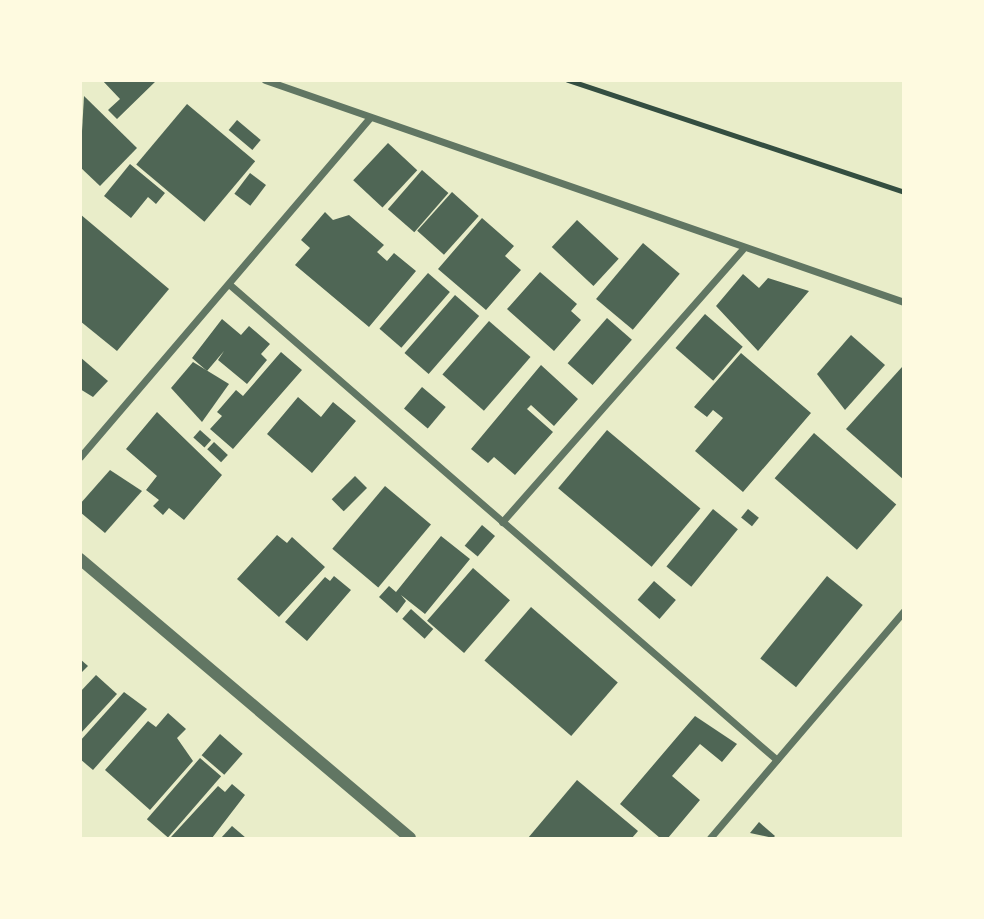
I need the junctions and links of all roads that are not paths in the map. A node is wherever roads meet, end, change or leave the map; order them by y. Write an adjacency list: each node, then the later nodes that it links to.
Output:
1 (265, 80): 2 (street)
2 (369, 119): 3 (street); 4 (street)
3 (741, 250): 5 (street); 7 (street)
4 (230, 285): 6 (street); 7 (street)
5 (904, 302)
6 (80, 457)
7 (502, 522): 10 (street)
8 (80, 559): 11 (street)
9 (904, 611): 10 (street)
10 (777, 760): 12 (street)
11 (410, 838)
12 (710, 838)

